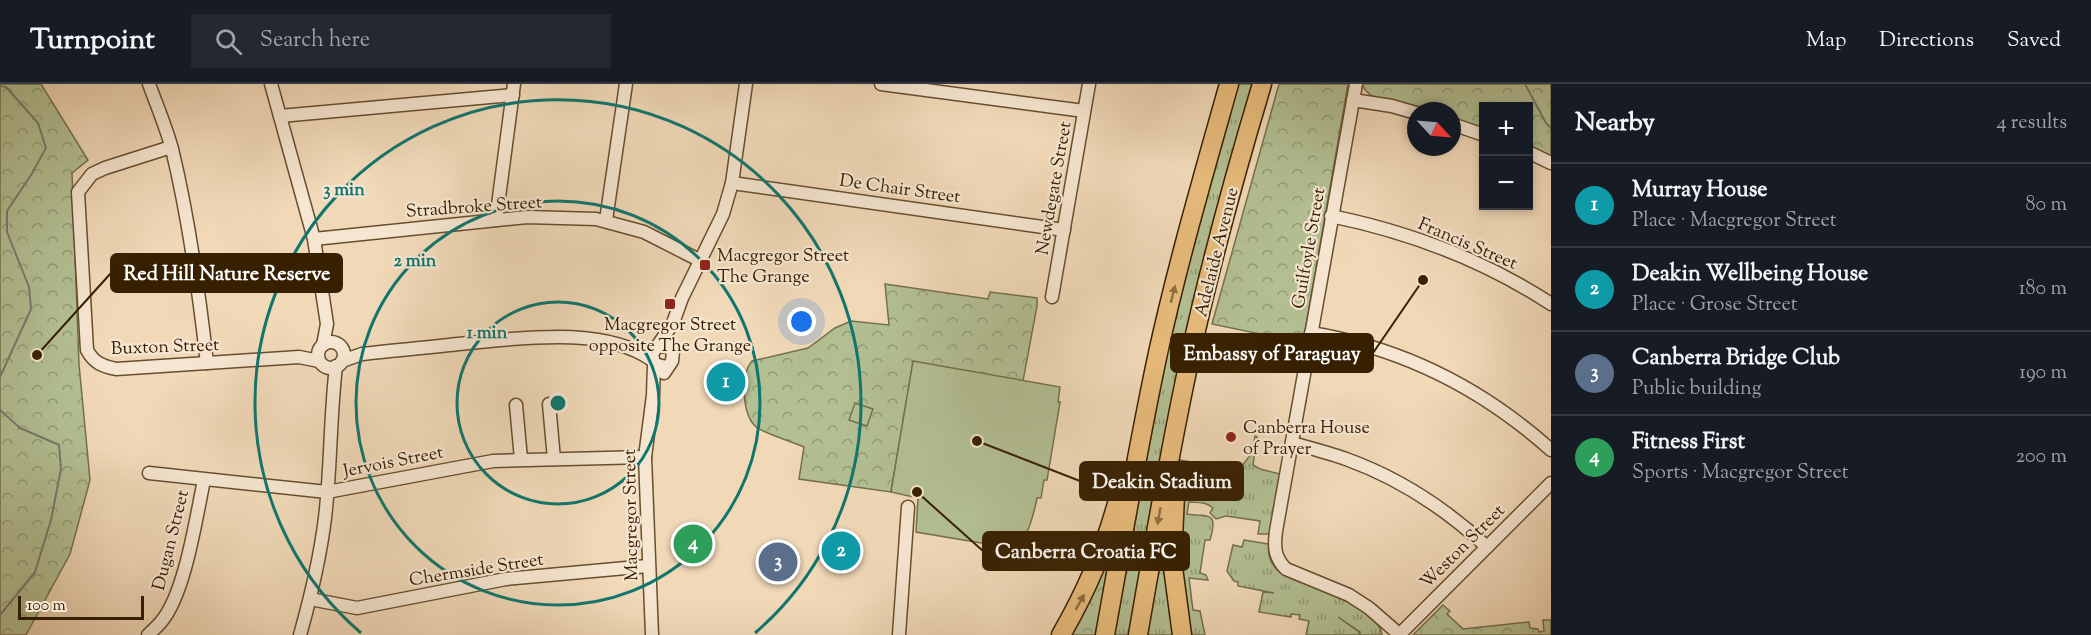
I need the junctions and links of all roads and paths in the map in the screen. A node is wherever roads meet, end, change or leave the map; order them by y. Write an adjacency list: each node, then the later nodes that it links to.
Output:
1 (149, 84): 21 (street)
2 (271, 84): 16 (street)
3 (626, 84): 27 (street)
4 (746, 84): 24 (street, Macgregor Street)
5 (881, 84): 15 (street)
6 (1089, 84): 15 (street, Newdegate Street)
7 (1222, 84): 20 (highway)
8 (1229, 84): 20 (highway, Adelaide Avenue)
9 (1262, 84): 18 (highway, Adelaide Avenue)
10 (1270, 84): 18 (highway)
11 (1356, 84): 13 (street, Guilfoyle Street)
12 (514, 89): 16 (street); 26 (street)
13 (1353, 100): 14 (street); 25 (street, Guilfoyle Street)
14 (1407, 110)
15 (1084, 111): 28 (street, Newdegate Street)
16 (280, 116): 29 (street)
17 (1461, 127): 19 (street)
18 (1248, 130): 38 (highway, Adelaide Avenue)
19 (1479, 133)
20 (1212, 146): 34 (highway, Adelaide Avenue, one-way to 20)
21 (171, 147): 37 (street); 37 (street, Buxton Street)
22 (1533, 154): 23 (street)
23 (1551, 163)
24 (732, 183): 28 (street, De Chair Street); 30 (street, Macgregor Street)
25 (1331, 216): 32 (street, Francis Street); 33 (street, Guilfoyle Street)
26 (496, 220): 27 (street, Stradbroke Street); 29 (street, Stradbroke Street)
27 (606, 220): 30 (street, Stradbroke Street)
28 (1064, 230): 31 (street, Newdegate Street)
29 (314, 239): 35 (street)
30 (701, 261): 36 (street, Macgregor Street)
31 (1052, 297)
32 (1551, 304)
33 (1311, 333): 41 (street, Guilfoyle Street); 42 (street)
34 (1159, 351): 58 (highway, one-way to 34); 59 (highway, Adelaide Avenue)
35 (330, 355): 36 (street); 37 (street, Buxton Street); 49 (street)
36 (660, 355): 43 (street, Macgregor Street)
37 (207, 363)
38 (1182, 397): 60 (highway, Adelaide Avenue, one-way to 60); 61 (highway)
39 (549, 404): 45 (street)
40 (516, 405): 44 (street)
41 (1292, 443): 51 (street); 62 (street, Guilfoyle Street)
42 (1551, 450)
43 (645, 458): 45 (street, Jervois Street); 52 (street, Macgregor Street)
44 (521, 459): 45 (street, Jervois Street); 49 (street, Jervois Street)
45 (554, 459)
46 (149, 473): 47 (street, Jervois Street)
47 (204, 480): 49 (street, Jervois Street); 54 (street, Dugan Street)
48 (1551, 483): 51 (street, Weston Street)
49 (327, 492): 53 (street)
50 (908, 507): 57 (street)
51 (1487, 547): 62 (street, Weston Street)
52 (648, 566): 53 (street, Chermside Street); 56 (street, Macgregor Street)
53 (310, 599): 55 (street)
54 (148, 635)
55 (300, 635)
56 (652, 635)
57 (899, 635)
58 (1061, 635)
59 (1106, 635)
60 (1138, 635)
61 (1182, 635)
62 (1400, 635)

